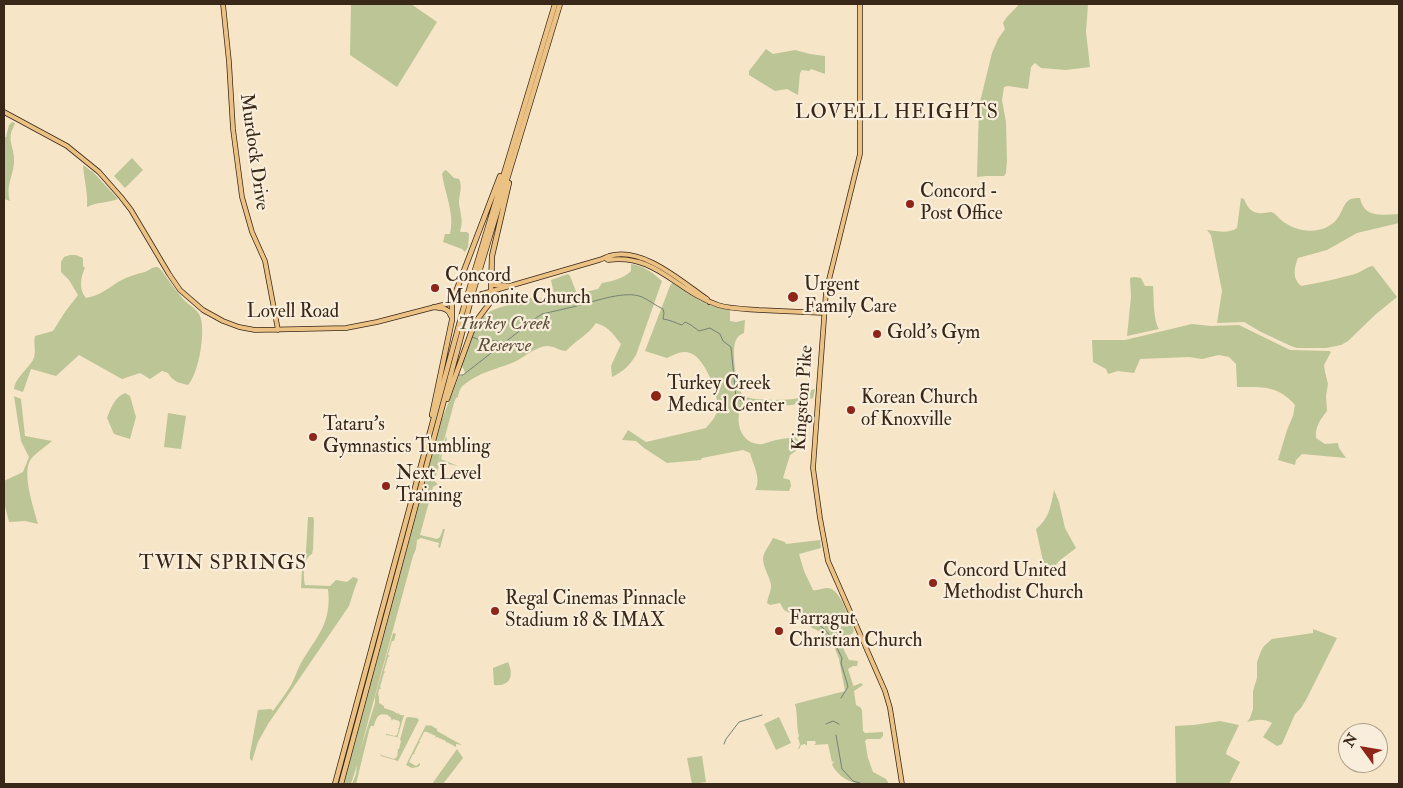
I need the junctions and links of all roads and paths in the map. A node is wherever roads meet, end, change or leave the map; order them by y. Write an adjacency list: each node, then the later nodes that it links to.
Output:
1 (224, 4): 15 (main road, Murdock Drive)
2 (555, 4): 7 (highway)
3 (560, 4): 6 (highway)
4 (860, 4): 13 (main road, Kingston Pike)
5 (4, 112): 15 (main road, Lovell Road)
6 (518, 145): 8 (highway); 16 (highway)
7 (510, 149): 11 (highway); 16 (highway)
8 (491, 278): 9 (highway); 10 (highway)
9 (510, 286): 10 (main road, Lovell Road); 13 (main road, Lovell Road)
10 (491, 291): 11 (main road, Lovell Road, bridge); 17 (highway)
11 (454, 302): 12 (main road, Lovell Road); 14 (highway)
12 (434, 307): 14 (highway); 15 (main road, Lovell Road)
13 (824, 313): 21 (main road, Kingston Pike)
14 (452, 320): 18 (highway)
15 (278, 330)
16 (449, 372): 17 (highway); 18 (highway)
17 (438, 423): 20 (highway)
18 (428, 441): 19 (highway)
19 (335, 784)
20 (341, 784)
21 (902, 784)

